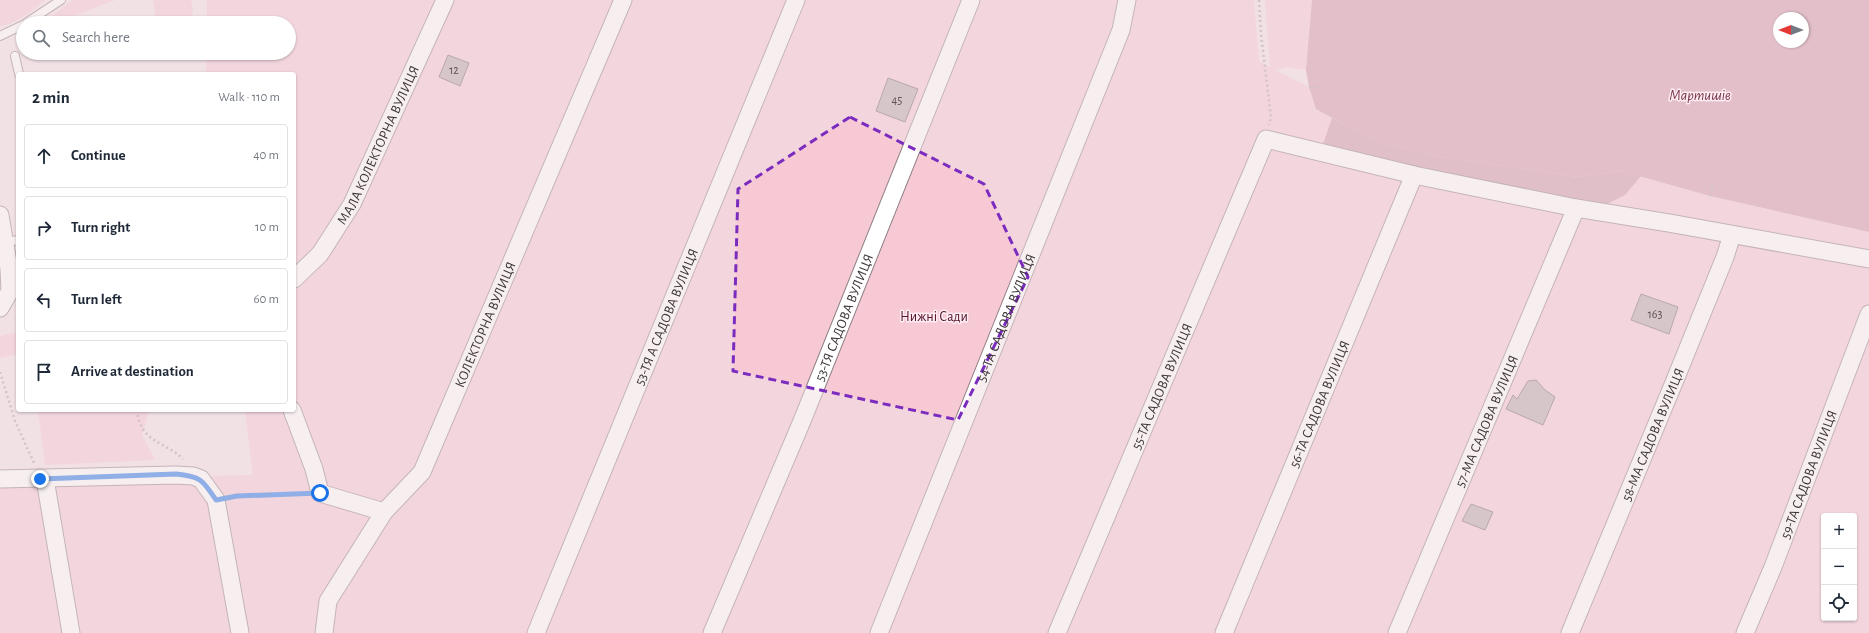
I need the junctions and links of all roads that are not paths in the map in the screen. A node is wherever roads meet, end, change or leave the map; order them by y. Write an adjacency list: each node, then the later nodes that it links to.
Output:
1 (60, 0): 7 (lane)
2 (445, 0): 18 (street, МАЛА КОЛЕКТОРНА ВУЛИЦЯ)
3 (623, 0): 24 (street, КОЛЕКТОРНА ВУЛИЦЯ)
4 (796, 0): 28 (street, 53-ТЯ А САДОВА ВУЛИЦЯ)
5 (971, 0): 29 (street, 53-ТЯ САДОВА ВУЛИЦЯ)
6 (1127, 0): 30 (street, 54-ТА САДОВА ВУЛИЦЯ)
7 (36, 16)
8 (16, 28): 9 (lane)
9 (0, 36)
10 (15, 56): 11 (lane)
11 (19, 72)
12 (1414, 175): 13 (street); 31 (street, 55-ТА САДОВА ВУЛИЦЯ); 32 (street, 56-ТА САДОВА ВУЛИЦЯ)
13 (1576, 208): 15 (street); 33 (street, 57-МА САДОВА ВУЛИЦЯ)
14 (0, 215): 16 (street)
15 (1732, 236): 17 (street); 34 (street, 58-МА САДОВА ВУЛИЦЯ)
16 (11, 241): 19 (street)
17 (1869, 259)
18 (296, 277)
19 (0, 308)
20 (1869, 314): 35 (street, 59-ТА САДОВА ВУЛИЦЯ)
21 (293, 412): 24 (street)
22 (0, 479): 23 (street)
23 (43, 479): 25 (street); 26 (street)
24 (384, 512): 27 (street, КОЛЕКТОРНА ВУЛИЦЯ)
25 (71, 633)
26 (240, 633)
27 (324, 633)
28 (536, 633)
29 (712, 633)
30 (879, 633)
31 (1057, 633)
32 (1224, 633)
33 (1397, 633)
34 (1570, 633)
35 (1745, 633)

